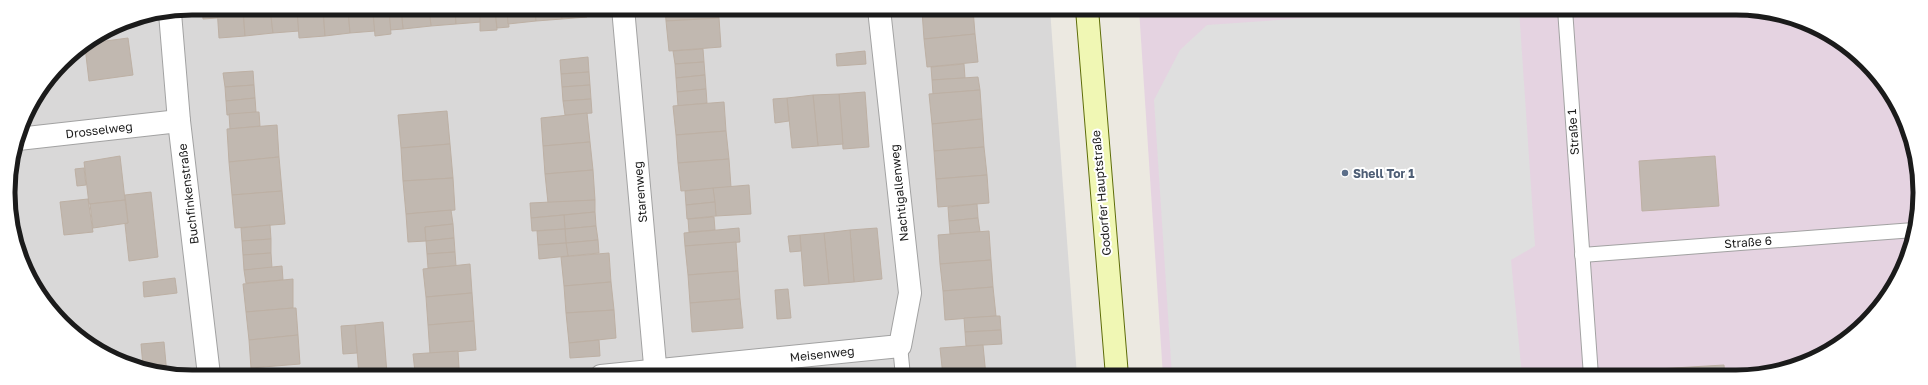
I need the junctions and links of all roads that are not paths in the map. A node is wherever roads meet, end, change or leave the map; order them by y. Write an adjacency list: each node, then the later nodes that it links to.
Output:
1 (624, 15): 12 (street, Starenweg)
2 (880, 15): 10 (street, Nachtigallenweg)
3 (1087, 15): 15 (main road, Godorfer Hauptstraße)
4 (1565, 15): 9 (lane, Straße 1)
5 (170, 17): 6 (street, Buchfinkenstraße)
6 (179, 121): 7 (street, Drosselweg); 11 (street, Buchfinkenstraße)
7 (23, 138)
8 (1909, 230): 9 (lane, Straße 6)
9 (1582, 255): 16 (lane, Straße 1)
10 (900, 346): 13 (street, Meisenweg); 14 (lane, Nachtigallenweg)
11 (208, 370)
12 (656, 370)
13 (683, 370)
14 (902, 370)
15 (1117, 370)
16 (1591, 370)

